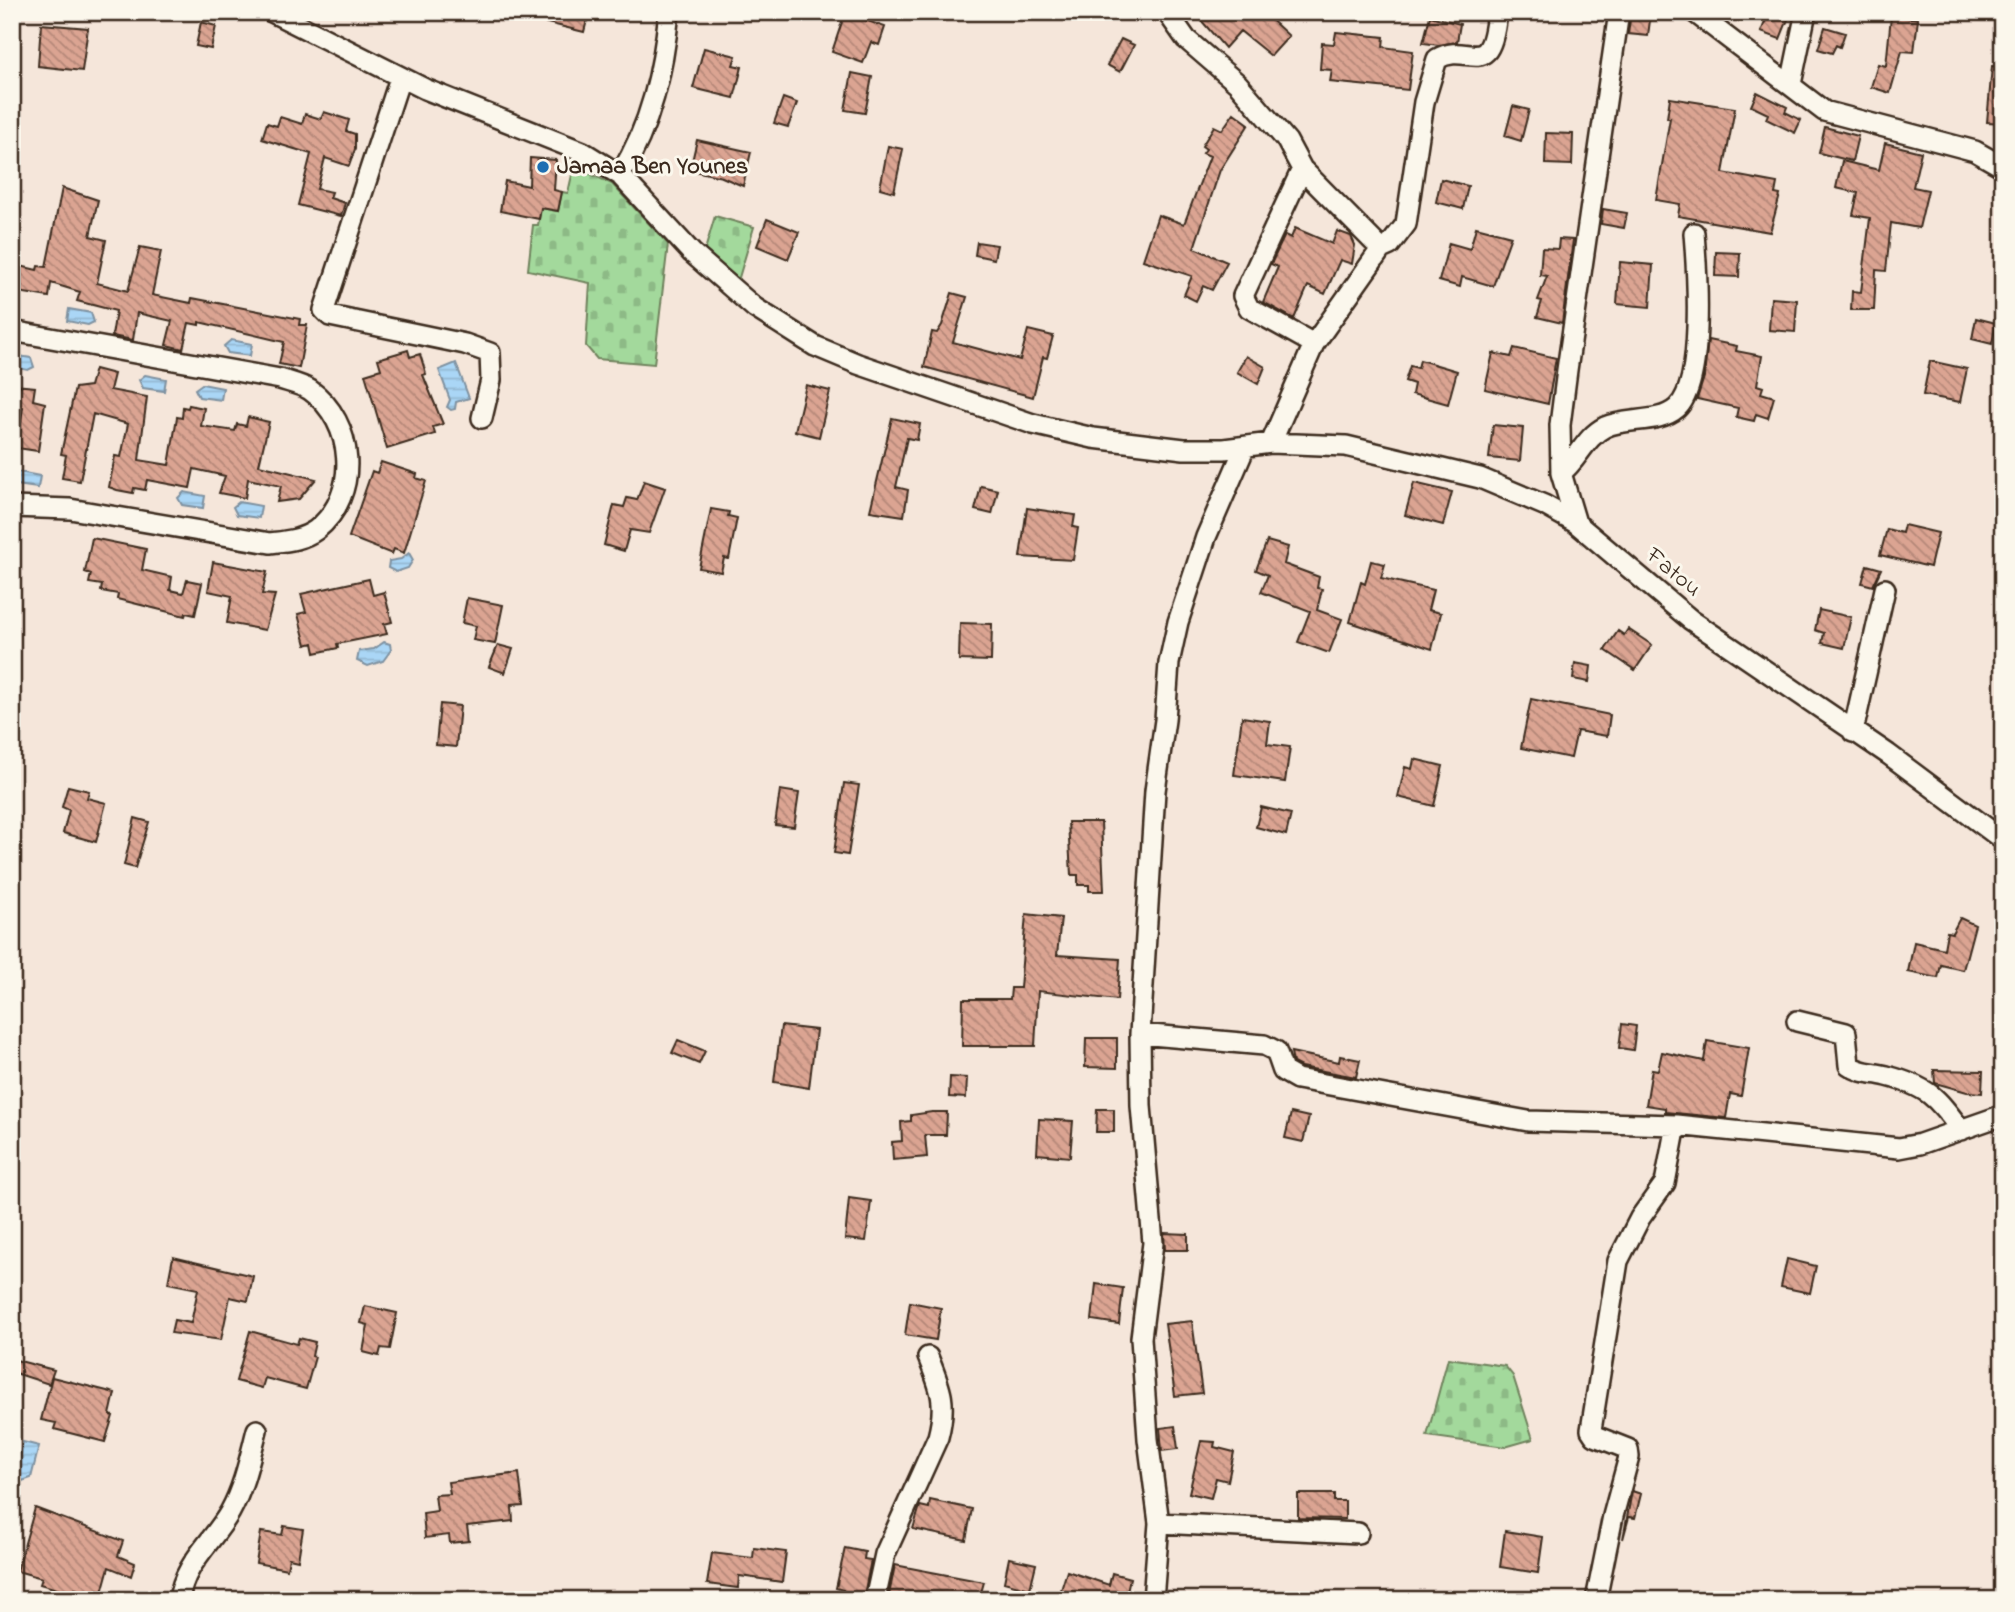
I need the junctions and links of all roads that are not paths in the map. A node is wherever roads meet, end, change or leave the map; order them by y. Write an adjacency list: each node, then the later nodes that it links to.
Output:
1 (272, 12): 8 (street, Fatou)
2 (669, 12): 12 (street)
3 (1167, 12): 11 (street)
4 (1497, 12): 14 (street)
5 (1619, 12): 20 (street)
6 (1694, 12): 9 (street)
7 (1806, 12): 9 (street)
8 (400, 78): 12 (street, Fatou); 17 (street)
9 (1791, 84): 10 (street)
10 (2003, 167)
11 (1302, 169): 14 (street); 16 (street)
12 (620, 175): 19 (street, Fatou)
13 (1694, 233): 20 (street)
14 (1381, 249): 16 (street)
15 (12, 331): 21 (street)
16 (1314, 344): 18 (street)
17 (482, 418)
18 (1271, 443): 19 (street, Fatou); 22 (street, Fatou)
19 (1245, 447): 27 (street)
20 (1561, 473): 22 (street)
21 (12, 507)
22 (1576, 523): 24 (street, Fatou)
23 (1885, 589): 24 (street)
24 (1853, 732): 25 (street, Fatou)
25 (2003, 841)
26 (1797, 1021): 30 (street)
27 (1140, 1034): 29 (street); 33 (street)
28 (2003, 1115): 30 (street)
29 (1676, 1125): 30 (street); 38 (street)
30 (1962, 1130)
31 (928, 1357): 36 (street)
32 (257, 1430): 35 (street)
33 (1159, 1523): 34 (street); 37 (street)
34 (1358, 1533)
35 (179, 1600)
36 (875, 1600)
37 (1153, 1600)
38 (1595, 1600)

